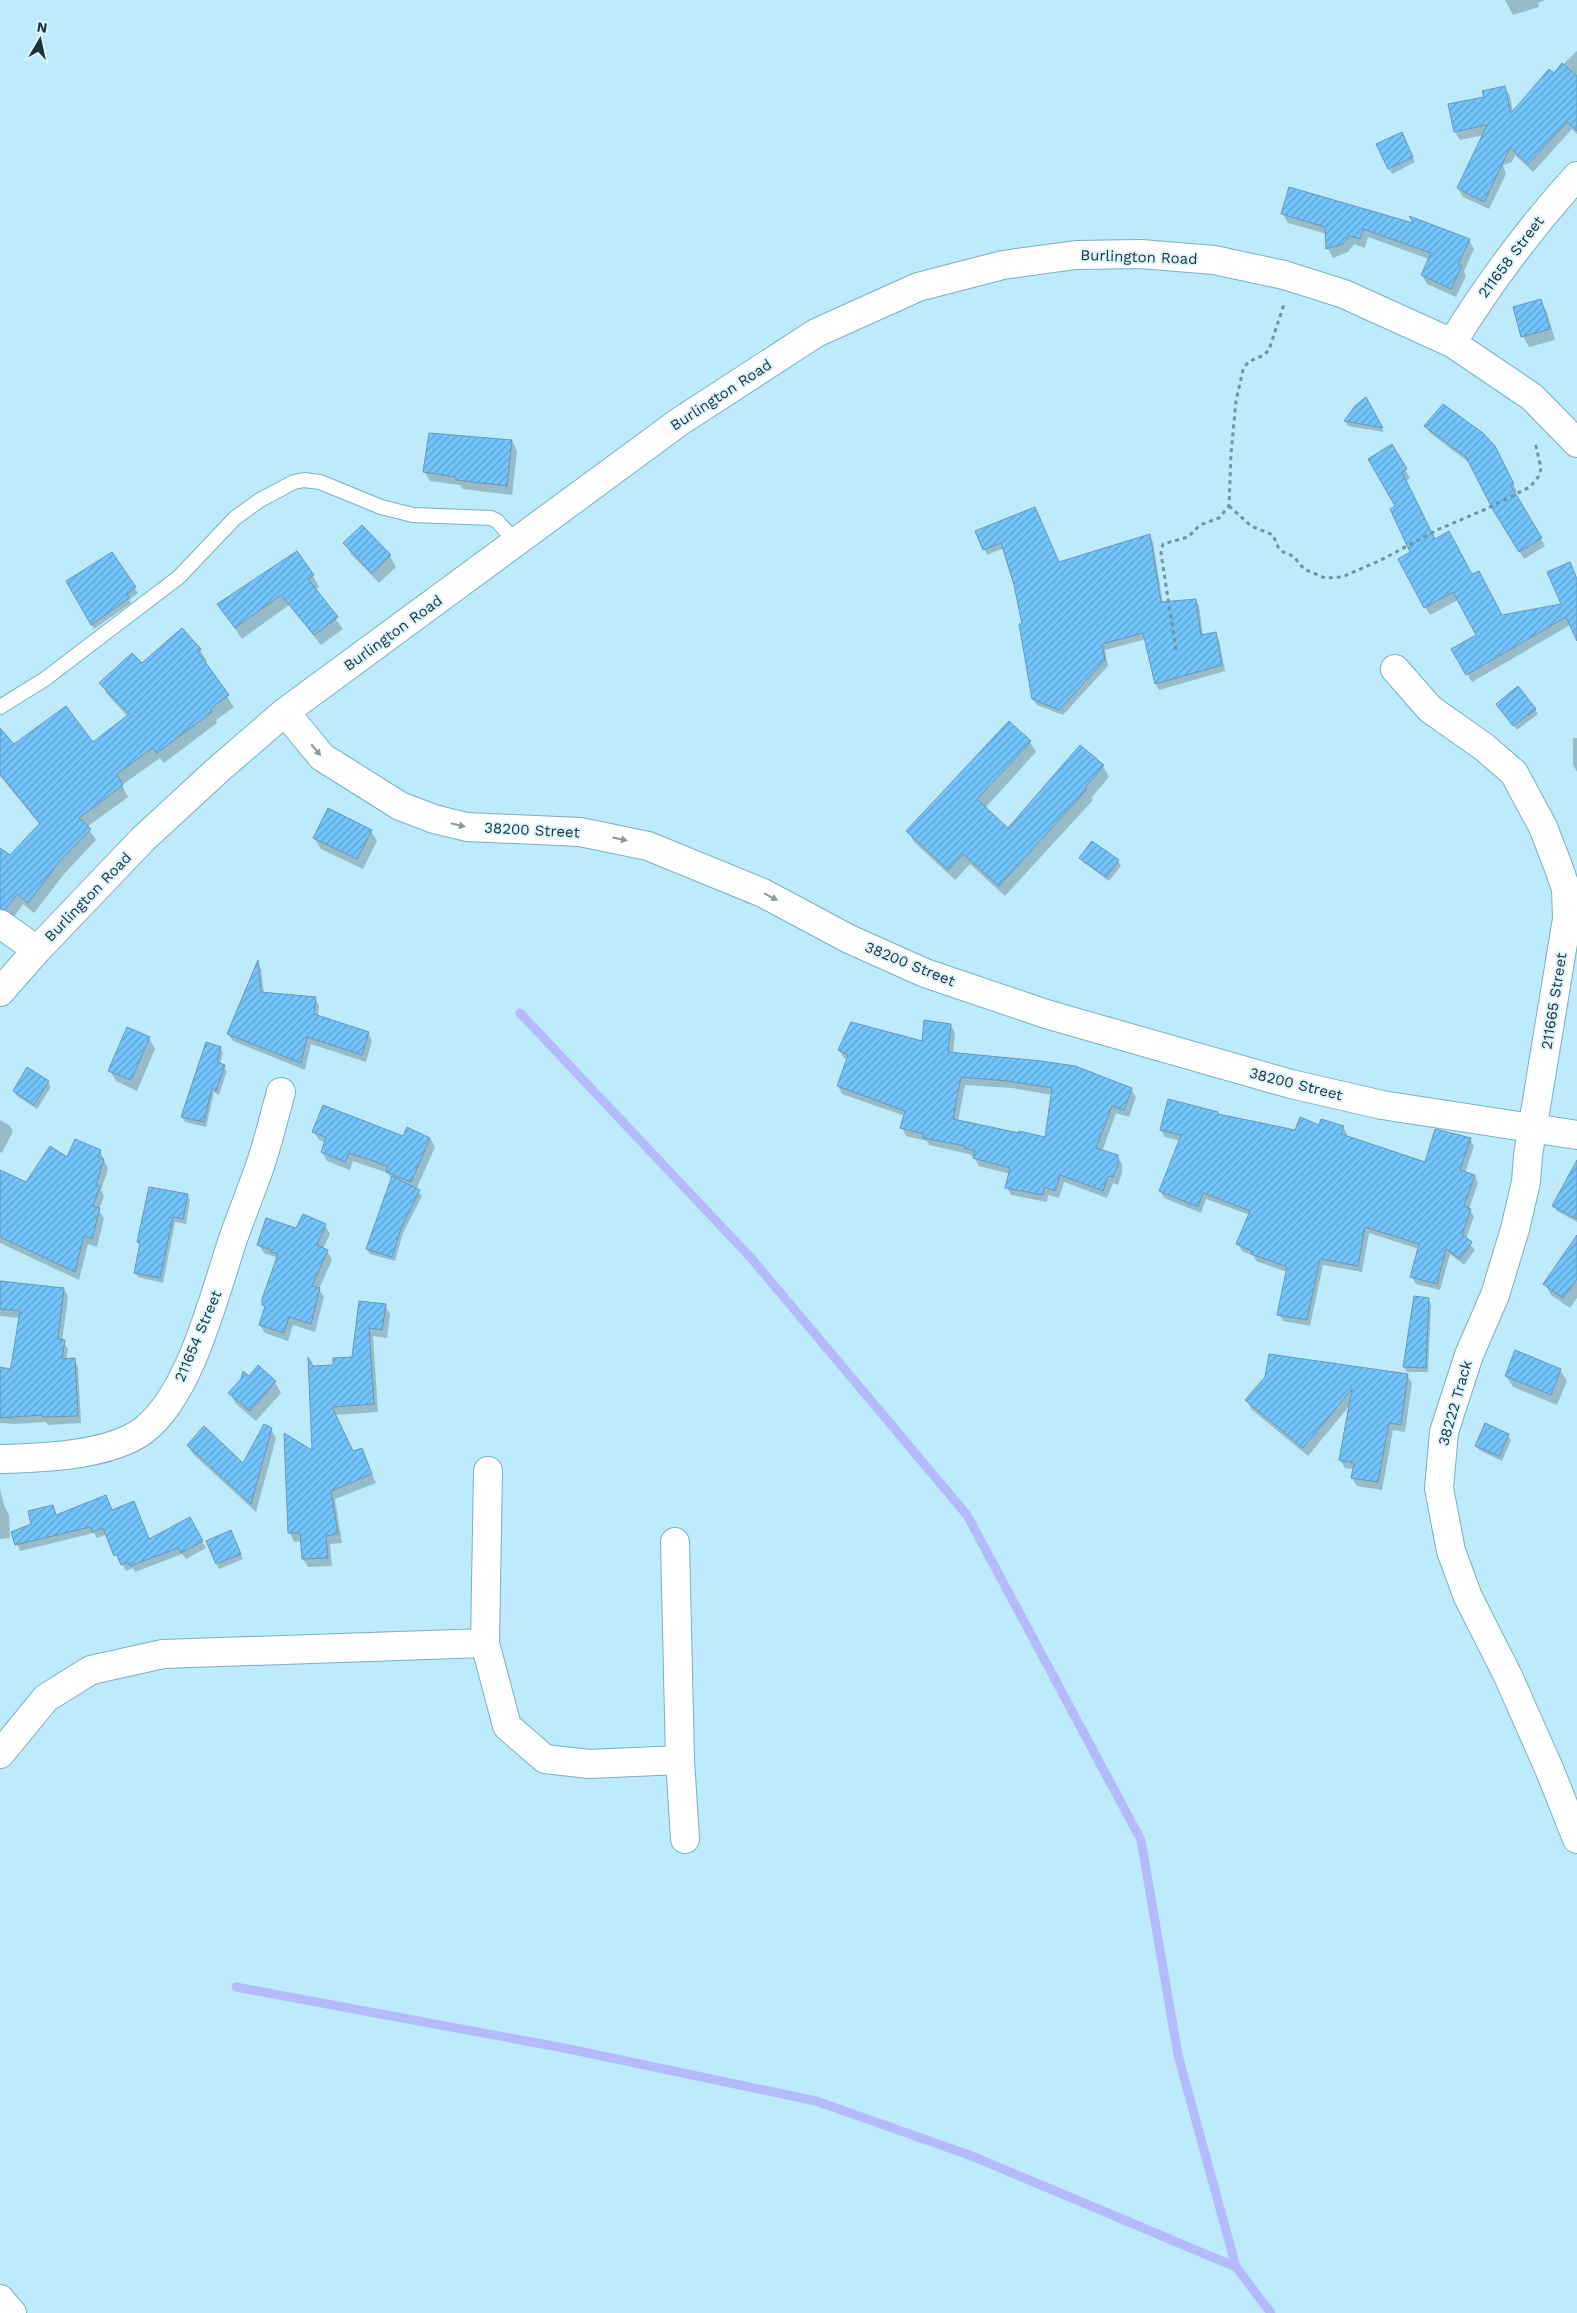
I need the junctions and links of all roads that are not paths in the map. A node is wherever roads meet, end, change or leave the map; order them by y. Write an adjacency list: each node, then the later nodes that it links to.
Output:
1 (1577, 176): 2 (street, 211658 Street)
2 (1452, 342): 3 (street, Burlington Road); 4 (street, Burlington Road)
3 (1577, 443)
4 (516, 542): 6 (lane); 7 (street, Burlington Road)
5 (1395, 669): 12 (street, 211665 Street)
6 (0, 707)
7 (285, 712): 9 (street, Burlington Road); 12 (street, 38200 Street, one-way to 12)
8 (0, 924): 9 (street)
9 (37, 950): 10 (street, Burlington Road)
10 (0, 992)
11 (282, 1092): 14 (street, 211654 Street)
12 (1532, 1129): 13 (street, 38200 Street); 21 (street, 38222 Track)
13 (1577, 1136)
14 (0, 1459)
15 (488, 1471): 17 (street)
16 (675, 1542): 19 (street)
17 (485, 1643): 18 (street); 19 (street)
18 (0, 1754)
19 (680, 1760): 20 (street)
20 (685, 1839)
21 (1577, 1839)
22 (0, 2299): 23 (street)
23 (12, 2313)

